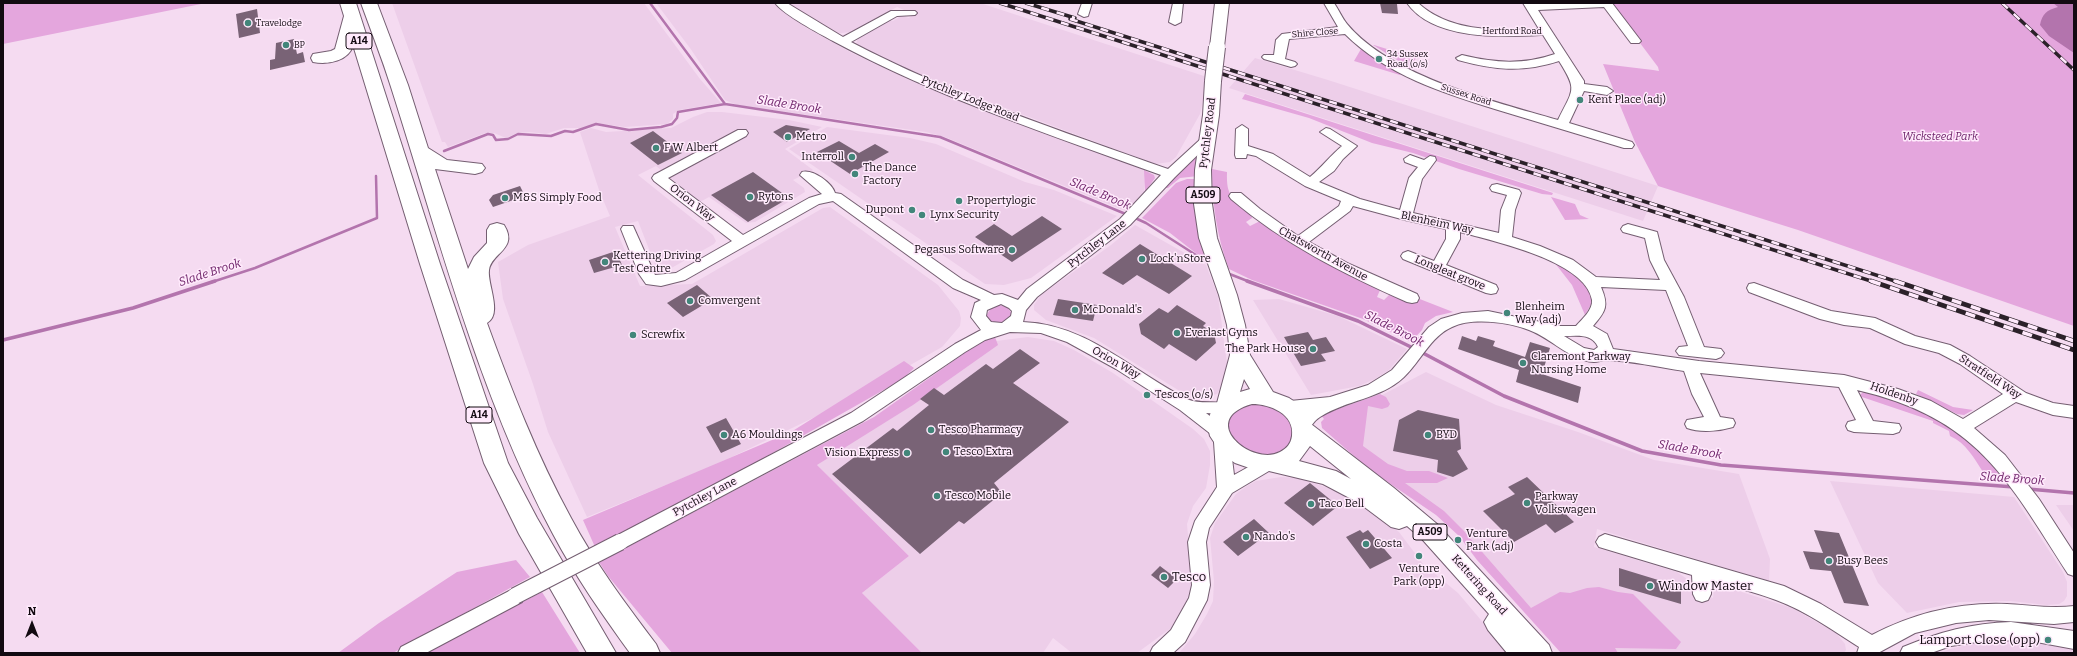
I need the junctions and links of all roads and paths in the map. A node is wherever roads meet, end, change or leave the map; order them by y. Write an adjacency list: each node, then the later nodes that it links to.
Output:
1 (369, 3): 29 (highway, A14)
2 (780, 3): 14 (street, Pytchley Lodge Road)
3 (1178, 3): 10 (street)
4 (1222, 3): 27 (main road, Pytchley Road / A509, bridge)
5 (1329, 3): 11 (street, Sussex Road)
6 (1412, 3): 12 (street, Hertford Road)
7 (1530, 5): 12 (street); 13 (street)
8 (350, 10): 20 (highway, A14); 20 (highway)
9 (912, 13): 14 (street)
10 (1173, 18)
11 (1347, 30): 18 (street, Shire Close); 23 (street, Sussex Road)
12 (1547, 32): 15 (street)
13 (1629, 37)
14 (842, 42): 32 (street, Pytchley Lodge Road)
15 (1562, 56): 17 (street); 21 (street)
16 (1268, 57): 18 (street)
17 (1462, 58)
18 (1279, 61): 19 (street)
19 (1291, 64)
20 (372, 78): 93 (highway, A14)
21 (1580, 87): 22 (street); 23 (street)
22 (1607, 91)
23 (1562, 125): 28 (street, Sussex Road)
24 (1242, 129): 34 (street, Blenheim Way)
25 (1326, 132): 34 (street)
26 (742, 134): 47 (street, Orion Way)
27 (1208, 139): 32 (street, Pytchley Lane); 68 (main road, Pytchley Road / A509)
28 (1628, 145)
29 (420, 151): 31 (highway); 63 (highway, A14)
30 (1410, 159): 39 (street)
31 (475, 168)
32 (1170, 174): 56 (street, Pytchley Lane)
33 (807, 175): 37 (street)
34 (1310, 183): 38 (street, Blenheim Way)
35 (1497, 188): 46 (street)
36 (1236, 196): 40 (street, Chatsworth Avenue)
37 (830, 197): 47 (street); 52 (street)
38 (1349, 199): 39 (street, Blenheim Way); 48 (street)
39 (1405, 216): 42 (street, Blenheim Way)
40 (1261, 217): 41 (street); 48 (street, Chatsworth Avenue)
41 (1248, 224)
42 (1453, 226): 46 (street, Blenheim Way); 50 (street, Longleat grove)
43 (1628, 228): 53 (street)
44 (628, 229): 47 (street)
45 (497, 230): 63 (highway)
46 (1504, 239): 51 (street, Blenheim Way)
47 (742, 242)
48 (1299, 242): 57 (street, Chatsworth Avenue)
49 (1408, 256): 50 (street, Longleat grove)
50 (1437, 268): 55 (street, Longleat grove)
51 (1593, 282): 53 (street); 64 (street, Blenheim Way)
52 (958, 284): 58 (street); 60 (street)
53 (1670, 285): 67 (street)
54 (1754, 288): 71 (street, Stratfield Way)
55 (1491, 289)
56 (1032, 293): 58 (street, Pytchley Lane); 59 (street, Pytchley Lane)
57 (1412, 298)
58 (998, 300): 59 (street); 60 (street)
59 (1020, 310): 61 (street); 62 (street, Orion Way)
60 (978, 316): 61 (street); 66 (street, Pytchley Lane)
61 (1004, 328): 62 (street, Orion Way); 66 (street, Pytchley Lane)
62 (1042, 328): 74 (street, Orion Way)
63 (479, 330): 94 (highway, A14)
64 (1579, 332): 65 (street); 65 (street); 73 (street)
65 (1602, 344): 69 (street, Holdenby)
66 (960, 348): 92 (street, Pytchley Lane, bridge)
67 (1716, 353)
68 (1240, 355): 72 (main road, Pytchley Road / A509); 75 (main road, Pytchley Road / A509)
69 (1690, 366): 70 (street, Holdenby); 78 (street)
70 (1844, 381): 79 (street, Holdenby); 81 (street)
71 (2016, 395): 77 (street, Stratfield Way); 79 (street)
72 (1266, 397): 75 (main road, A509); 76 (main road, A509)
73 (1330, 403): 76 (street); 80 (street)
74 (1186, 406): 75 (street, Orion Way); 82 (street, Orion Way)
75 (1226, 406): 82 (main road, A509)
76 (1286, 406): 80 (main road, A509)
77 (2074, 412)
78 (1693, 424)
79 (1962, 426): 86 (street, Holdenby)
80 (1303, 427): 83 (main road); 97 (main road, Kettering Road / A509)
81 (1893, 428)
82 (1220, 437): 83 (main road, A509); 84 (street)
83 (1270, 463): 84 (street); 96 (main road, Kettering Road / A509)
84 (1226, 488): 95 (street)
85 (1605, 542): 87 (street)
86 (2074, 568)
87 (1700, 569): 88 (street); 91 (street)
88 (1702, 594)
89 (2074, 614): 91 (street)
90 (2074, 640): 98 (street)
91 (1868, 649)
92 (408, 653)
93 (602, 653)
94 (646, 653)
95 (1160, 653)
96 (1522, 653)
97 (1540, 653)
98 (1910, 653)

